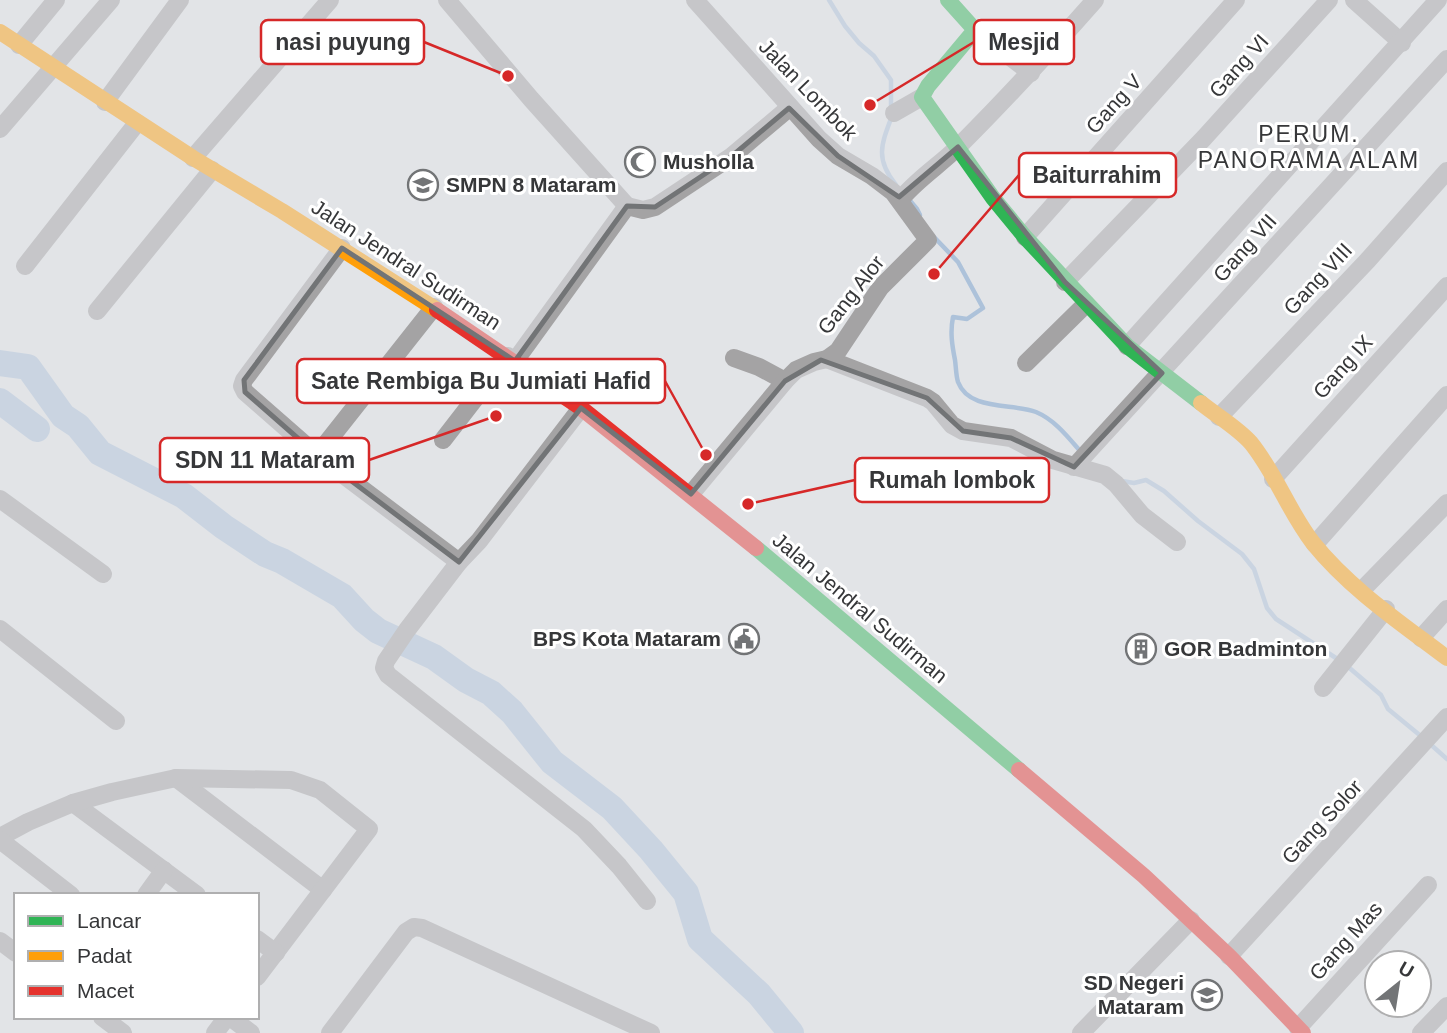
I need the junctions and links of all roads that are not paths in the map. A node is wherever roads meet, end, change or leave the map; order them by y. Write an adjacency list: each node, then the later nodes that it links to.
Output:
1 (56, 0): 16 (street)
2 (111, 0): 18 (street)
3 (180, 0): 21 (street)
4 (330, 0): 27 (street)
5 (447, 0): 31 (street)
6 (695, 0): 22 (street, Jalan Lombok)
7 (948, 0): 13 (main road)
8 (1095, 0): 19 (street)
9 (1237, 0): 32 (street, Gang V)
10 (1329, 0): 35 (street, Gang VI)
11 (1354, 0): 15 (street)
12 (1438, 0): 15 (street)
13 (975, 30): 19 (street); 20 (main road)
14 (0, 32): 16 (main road, Jalan Jendral Sudirman)
15 (1402, 43): 40 (street)
16 (19, 45): 18 (main road, Jalan Jendral Sudirman)
17 (1447, 59): 45 (street, Gang VII)
18 (53, 68): 21 (main road, Jalan Jendral Sudirman); 25 (street)
19 (1031, 73): 26 (street)
20 (922, 97): 23 (street); 26 (main road)
21 (105, 102): 24 (main road, Jalan Jendral Sudirman)
22 (789, 108): 30 (street, Jalan Lombok); 31 (street)
23 (894, 113)
24 (137, 123): 27 (main road, Jalan Jendral Sudirman); 34 (street)
25 (0, 129)
26 (958, 147): 30 (street); 32 (main road)
27 (193, 158): 28 (main road, Jalan Jendral Sudirman)
28 (212, 170): 33 (main road, Jalan Jendral Sudirman); 39 (street)
29 (1447, 171): 49 (street, Gang VIII)
30 (903, 196): 43 (street, Gang Alor)
31 (626, 206): 42 (street)
32 (1025, 237): 35 (main road)
33 (342, 248): 38 (main road, Jalan Jendral Sudirman); 51 (street)
34 (25, 266)
35 (1065, 282): 37 (main road)
36 (1447, 286): 53 (street, Gang IX)
37 (1086, 304): 40 (main road); 44 (street)
38 (434, 307): 42 (main road, Jalan Jendral Sudirman); 51 (street)
39 (97, 311)
40 (1127, 346): 45 (main road)
41 (734, 358): 46 (street)
42 (512, 359): 48 (main road, Jalan Jendral Sudirman); 50 (street)
43 (827, 359): 46 (street, Gang Alor); 52 (street)
44 (1026, 363)
45 (1162, 373): 49 (main road); 52 (street, Gang VII)
46 (785, 381): 54 (street, Gang Alor)
47 (1447, 395): 58 (street)
48 (581, 408): 54 (main road, Jalan Jendral Sudirman); 59 (street)
49 (1219, 416): 53 (main road)
50 (443, 440)
51 (317, 455): 59 (street)
52 (1081, 460): 57 (street)
53 (1273, 479): 58 (main road)
54 (691, 494): 80 (main road, Jalan Jendral Sudirman)
55 (0, 499): 60 (street)
56 (1447, 503): 61 (street)
57 (1177, 542)
58 (1315, 544): 61 (main road)
59 (459, 562): 79 (street)
60 (103, 574)
61 (1362, 590): 63 (main road)
62 (1447, 608): 65 (street)
63 (1386, 609): 65 (main road); 67 (street)
64 (0, 629): 69 (street)
65 (1421, 638): 66 (main road)
66 (1447, 658)
67 (1323, 688)
68 (1447, 717): 83 (street, Gang Solor)
69 (116, 721)
70 (176, 778): 71 (street); 75 (street); 75 (street)
71 (73, 803): 72 (street); 73 (street)
72 (0, 838): 76 (street)
73 (164, 870): 77 (street); 78 (street)
74 (1428, 885): 89 (street, Gang Mas)
75 (323, 890): 82 (street)
76 (69, 893)
77 (147, 893)
78 (194, 893)
79 (647, 901)
80 (1191, 920): 83 (main road, Jalan Jendral Sudirman); 95 (street)
81 (259, 941): 82 (street)
82 (275, 953): 84 (street)
83 (1229, 956): 89 (main road, Jalan Jendral Sudirman)
84 (259, 974)
85 (1447, 1006): 96 (street)
86 (105, 1019): 90 (street)
87 (227, 1019): 91 (street)
88 (232, 1019): 92 (street)
89 (1301, 1030)
90 (123, 1033)
91 (215, 1033)
92 (251, 1033)
93 (330, 1033): 94 (street)
94 (651, 1033)
95 (1081, 1033)
96 (1421, 1033)

